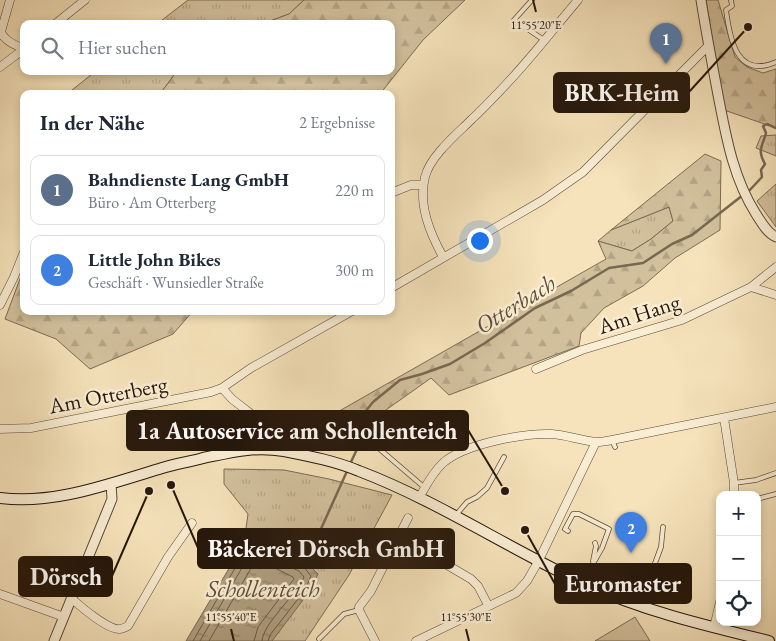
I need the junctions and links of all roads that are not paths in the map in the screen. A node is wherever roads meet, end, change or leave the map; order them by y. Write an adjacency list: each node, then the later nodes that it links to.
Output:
1 (10, 0): 8 (street)
2 (85, 0): 7 (street)
3 (532, 0): 9 (lane)
4 (578, 0): 9 (street)
5 (701, 0): 10 (street)
6 (731, 0): 13 (lane)
7 (60, 20)
8 (1, 34): 11 (street)
9 (544, 40): 15 (street)
10 (708, 46): 17 (street); 18 (street)
11 (20, 47)
12 (20, 52): 14 (street)
13 (776, 62)
14 (0, 67)
15 (423, 185): 16 (street); 18 (street)
16 (395, 191)
17 (776, 238)
18 (443, 257): 21 (street)
19 (20, 262): 24 (street)
20 (776, 267): 22 (street, Am Hang)
21 (395, 286)
22 (751, 287): 23 (street); 27 (street, Am Hang)
23 (776, 295)
24 (2, 296): 25 (street)
25 (0, 305)
26 (345, 315): 28 (street, Am Otterberg)
27 (536, 369)
28 (222, 388): 32 (street, Am Otterberg); 34 (street)
29 (776, 407): 30 (street)
30 (724, 418): 33 (street); 37 (street)
31 (382, 419): 39 (lane)
32 (0, 429)
33 (596, 442): 39 (street); 52 (street)
34 (282, 451): 38 (main road); 43 (main road)
35 (504, 457): 45 (lane)
36 (776, 473): 37 (lane)
37 (734, 483): 40 (street)
38 (111, 484): 42 (main road); 56 (street)
39 (425, 488): 43 (street)
40 (734, 491)
41 (776, 494): 44 (lane)
42 (0, 498)
43 (419, 498): 45 (main road)
44 (761, 498)
45 (455, 517): 52 (main road)
46 (408, 518): 50 (street)
47 (192, 523): 56 (street)
48 (663, 527): 57 (lane)
49 (568, 531): 53 (lane)
50 (398, 536): 58 (street); 59 (street)
51 (595, 543): 53 (lane)
52 (538, 562): 54 (main road); 58 (street)
53 (592, 565): 54 (lane)
54 (582, 583): 57 (main road)
55 (0, 594): 60 (street)
56 (71, 598): 60 (street)
57 (640, 605): 62 (main road)
58 (488, 606): 67 (street)
59 (359, 610): 64 (lane); 66 (street)
60 (64, 617): 65 (street)
61 (716, 619): 62 (street)
62 (714, 627): 63 (main road)
63 (748, 638): 68 (main road)
64 (319, 639)
65 (54, 641)
66 (375, 641)
67 (416, 641)
68 (769, 641)

